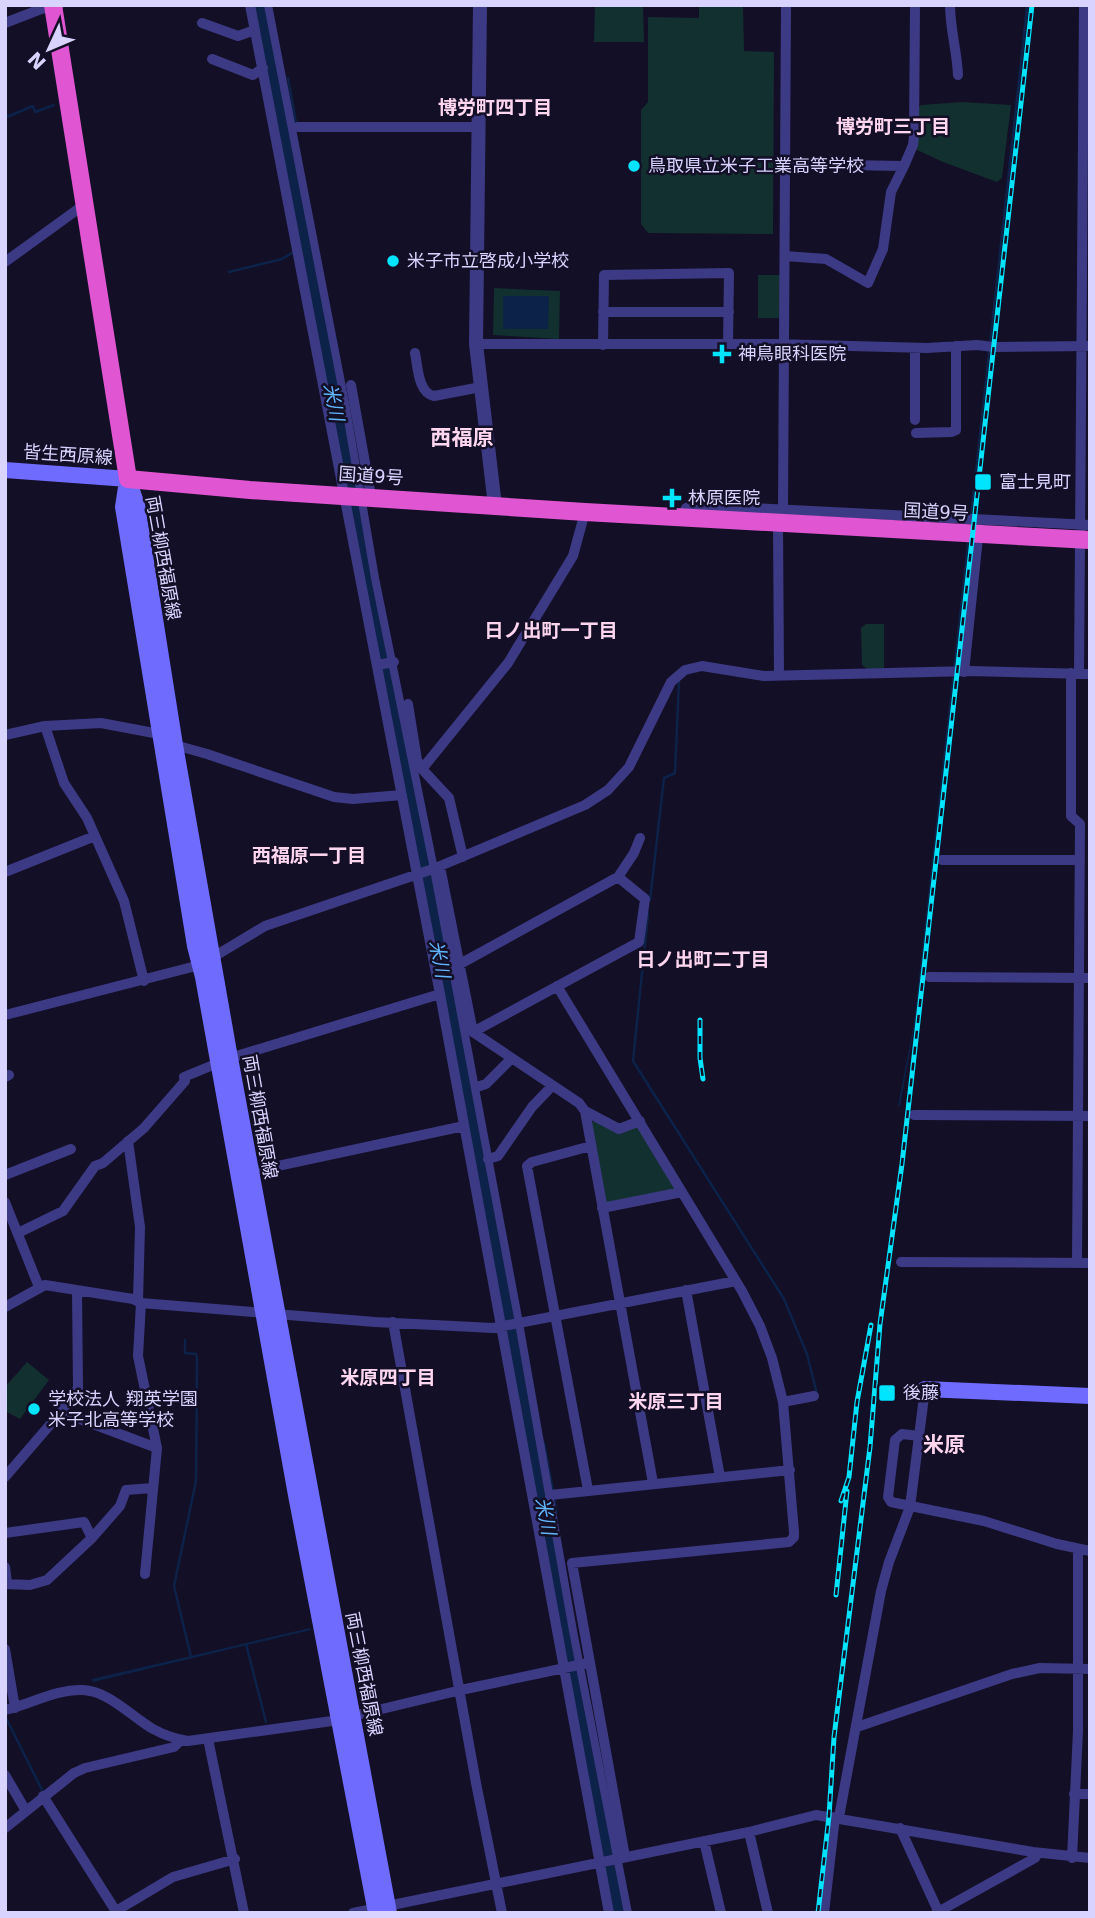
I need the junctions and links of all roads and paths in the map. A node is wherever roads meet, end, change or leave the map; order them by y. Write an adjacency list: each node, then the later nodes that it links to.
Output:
1 (250, 5): 11 (street)
2 (268, 5): 46 (street)
3 (480, 5): 16 (street)
4 (786, 5): 17 (street)
5 (915, 5): 19 (street)
6 (950, 5): 14 (street)
7 (1084, 5): 18 (street)
8 (55, 6): 9 (street); 20 (highway)
9 (5, 23)
10 (202, 23): 11 (street)
11 (255, 30): 13 (street)
12 (212, 59): 13 (street)
13 (263, 68): 39 (street)
14 (958, 75)
15 (298, 127): 16 (street)
16 (478, 127): 25 (street)
17 (787, 164): 19 (street); 21 (street)
18 (1086, 165): 30 (street)
19 (904, 166): 21 (street)
20 (85, 204): 22 (street); 38 (highway)
21 (785, 256): 28 (street)
22 (5, 262)
23 (603, 312): 24 (street); 24 (street); 27 (street)
24 (729, 312): 26 (street)
25 (476, 344): 27 (street); 34 (street)
26 (728, 344): 27 (street); 28 (street)
27 (603, 345)
28 (785, 345): 31 (street); 42 (street)
29 (956, 346): 30 (street); 31 (street); 36 (street)
30 (1086, 346): 44 (street)
31 (915, 348): 35 (street)
32 (415, 353): 34 (street)
33 (351, 385): 39 (street)
34 (481, 387): 40 (street)
35 (915, 420)
36 (916, 433)
37 (5, 470): 38 (main road, 皆生西原線)
38 (128, 479): 39 (highway, 国道9号); 52 (main road, 両三柳西福原線); 55 (main road, 両三柳西福原線)
39 (357, 495): 40 (highway, 国道9号); 46 (street)
40 (495, 506): 41 (highway, 国道9号)
41 (585, 512): 42 (highway, 国道9号); 56 (street)
42 (782, 516): 43 (street); 44 (highway, 国道9号); 49 (street)
43 (980, 520): 44 (street); 47 (street)
44 (1087, 530): 45 (street)
45 (1086, 557): 48 (street)
46 (386, 663): 54 (street); 54 (street)
47 (956, 672): 48 (street); 49 (street)
48 (1080, 673): 62 (street)
49 (779, 674): 60 (street)
50 (408, 704): 54 (street)
51 (45, 726): 52 (street); 53 (street); 58 (street)
52 (159, 734): 67 (main road, 両三柳西福原線)
53 (5, 735)
54 (402, 735): 56 (street); 57 (street); 63 (street)
55 (175, 746): 57 (street); 67 (main road, 両三柳西福原線)
56 (422, 769): 60 (street)
57 (402, 794): 65 (street)
58 (95, 836): 64 (street); 71 (street)
59 (640, 838): 66 (street)
60 (463, 857): 63 (street)
61 (942, 860): 62 (street)
62 (1079, 860): 70 (street)
63 (435, 869): 65 (street); 68 (street); 88 (street)
64 (5, 872)
65 (418, 874): 67 (street); 73 (street)
66 (618, 877): 68 (street); 72 (street)
67 (206, 962): 71 (street); 77 (main road, 両三柳西福原線)
68 (460, 964): 75 (street)
69 (929, 977): 70 (street)
70 (1084, 978): 82 (street)
71 (144, 981): 74 (street)
72 (557, 986): 75 (street); 83 (street)
73 (440, 994): 77 (street); 84 (street)
74 (5, 1015)
75 (473, 1032): 76 (street)
76 (511, 1059): 78 (street); 79 (street)
77 (224, 1060): 85 (street); 89 (main road, 両三柳西福原線); 105 (main road, 両三柳西福原線)
78 (480, 1086)
79 (552, 1086): 80 (street); 88 (street)
80 (585, 1111): 83 (street); 86 (street)
81 (914, 1115): 82 (street)
82 (1084, 1116): 96 (street)
83 (640, 1121): 91 (street)
84 (464, 1126): 89 (street); 109 (street)
85 (128, 1141): 94 (street); 102 (street)
86 (591, 1146): 93 (street); 106 (street)
87 (71, 1149): 90 (street)
88 (488, 1159): 108 (street)
89 (250, 1171): 105 (main road, 両三柳西福原線)
90 (5, 1175)
91 (682, 1192): 93 (street); 98 (street)
92 (5, 1202): 94 (street)
93 (602, 1208): 103 (street)
94 (18, 1233): 99 (street)
95 (901, 1262): 96 (street)
96 (1077, 1263): 97 (street)
97 (1090, 1263)
98 (736, 1281): 101 (street); 113 (street)
99 (39, 1287): 100 (street); 104 (street)
100 (77, 1290): 102 (street); 114 (street)
101 (686, 1290): 103 (street); 119 (street)
102 (140, 1302): 105 (street); 116 (street)
103 (621, 1303): 106 (street); 120 (street)
104 (5, 1307)
105 (271, 1313): 107 (street); 138 (main road, 両三柳西福原線)
106 (554, 1316): 108 (street); 122 (street)
107 (393, 1322): 109 (street); 136 (street)
108 (518, 1323): 109 (street); 123 (street)
109 (503, 1326): 133 (street)
110 (925, 1389): 112 (main road); 115 (street)
111 (814, 1396): 113 (street)
112 (1090, 1396)
113 (783, 1402): 117 (street)
114 (61, 1412): 116 (street); 118 (street)
115 (919, 1436): 124 (street); 124 (street)
116 (157, 1448): 121 (street)
117 (790, 1470): 119 (street); 132 (street)
118 (5, 1477)
119 (720, 1477): 120 (street)
120 (653, 1483): 122 (street)
121 (153, 1488): 126 (street); 129 (street)
122 (587, 1490): 123 (street)
123 (550, 1495): 132 (street)
124 (910, 1507): 127 (street); 139 (street)
125 (5, 1533): 126 (street)
126 (92, 1538): 130 (street)
127 (1084, 1550): 135 (street)
128 (5, 1567): 130 (street)
129 (145, 1574)
130 (6, 1584)
131 (5, 1649): 137 (street)
132 (585, 1664): 133 (street); 158 (street)
133 (564, 1668): 136 (street); 158 (street)
134 (1090, 1669): 135 (street)
135 (1076, 1670): 139 (street); 140 (street)
136 (461, 1690): 138 (street); 159 (street)
137 (10, 1709): 143 (street)
138 (346, 1717): 142 (street); 160 (main road, 両三柳西福原線)
139 (857, 1727): 149 (street)
140 (1078, 1731): 141 (street); 145 (street)
141 (1090, 1731)
142 (208, 1739): 143 (street); 157 (street)
143 (181, 1740): 147 (street)
144 (5, 1775): 148 (street)
145 (1074, 1794): 146 (street); 155 (street)
146 (1090, 1794)
147 (43, 1796): 148 (street); 161 (street)
148 (26, 1811): 150 (street)
149 (837, 1817): 151 (street); 152 (street); 170 (street)
150 (5, 1828)
151 (900, 1828): 154 (street); 162 (street)
152 (749, 1832): 153 (street); 169 (street)
153 (705, 1841): 158 (street); 168 (street)
154 (1038, 1853): 155 (street); 162 (street)
155 (1072, 1858): 156 (street)
156 (1090, 1858)
157 (235, 1859): 161 (street); 163 (street)
158 (613, 1860): 159 (street); 166 (street); 167 (street)
159 (496, 1884): 160 (street); 165 (street)
160 (382, 1910): 164 (street)
161 (117, 1912)
162 (938, 1912)
163 (244, 1913)
164 (353, 1913)
165 (502, 1913)
166 (609, 1913)
167 (628, 1913)
168 (721, 1913)
169 (768, 1913)
170 (824, 1913)

